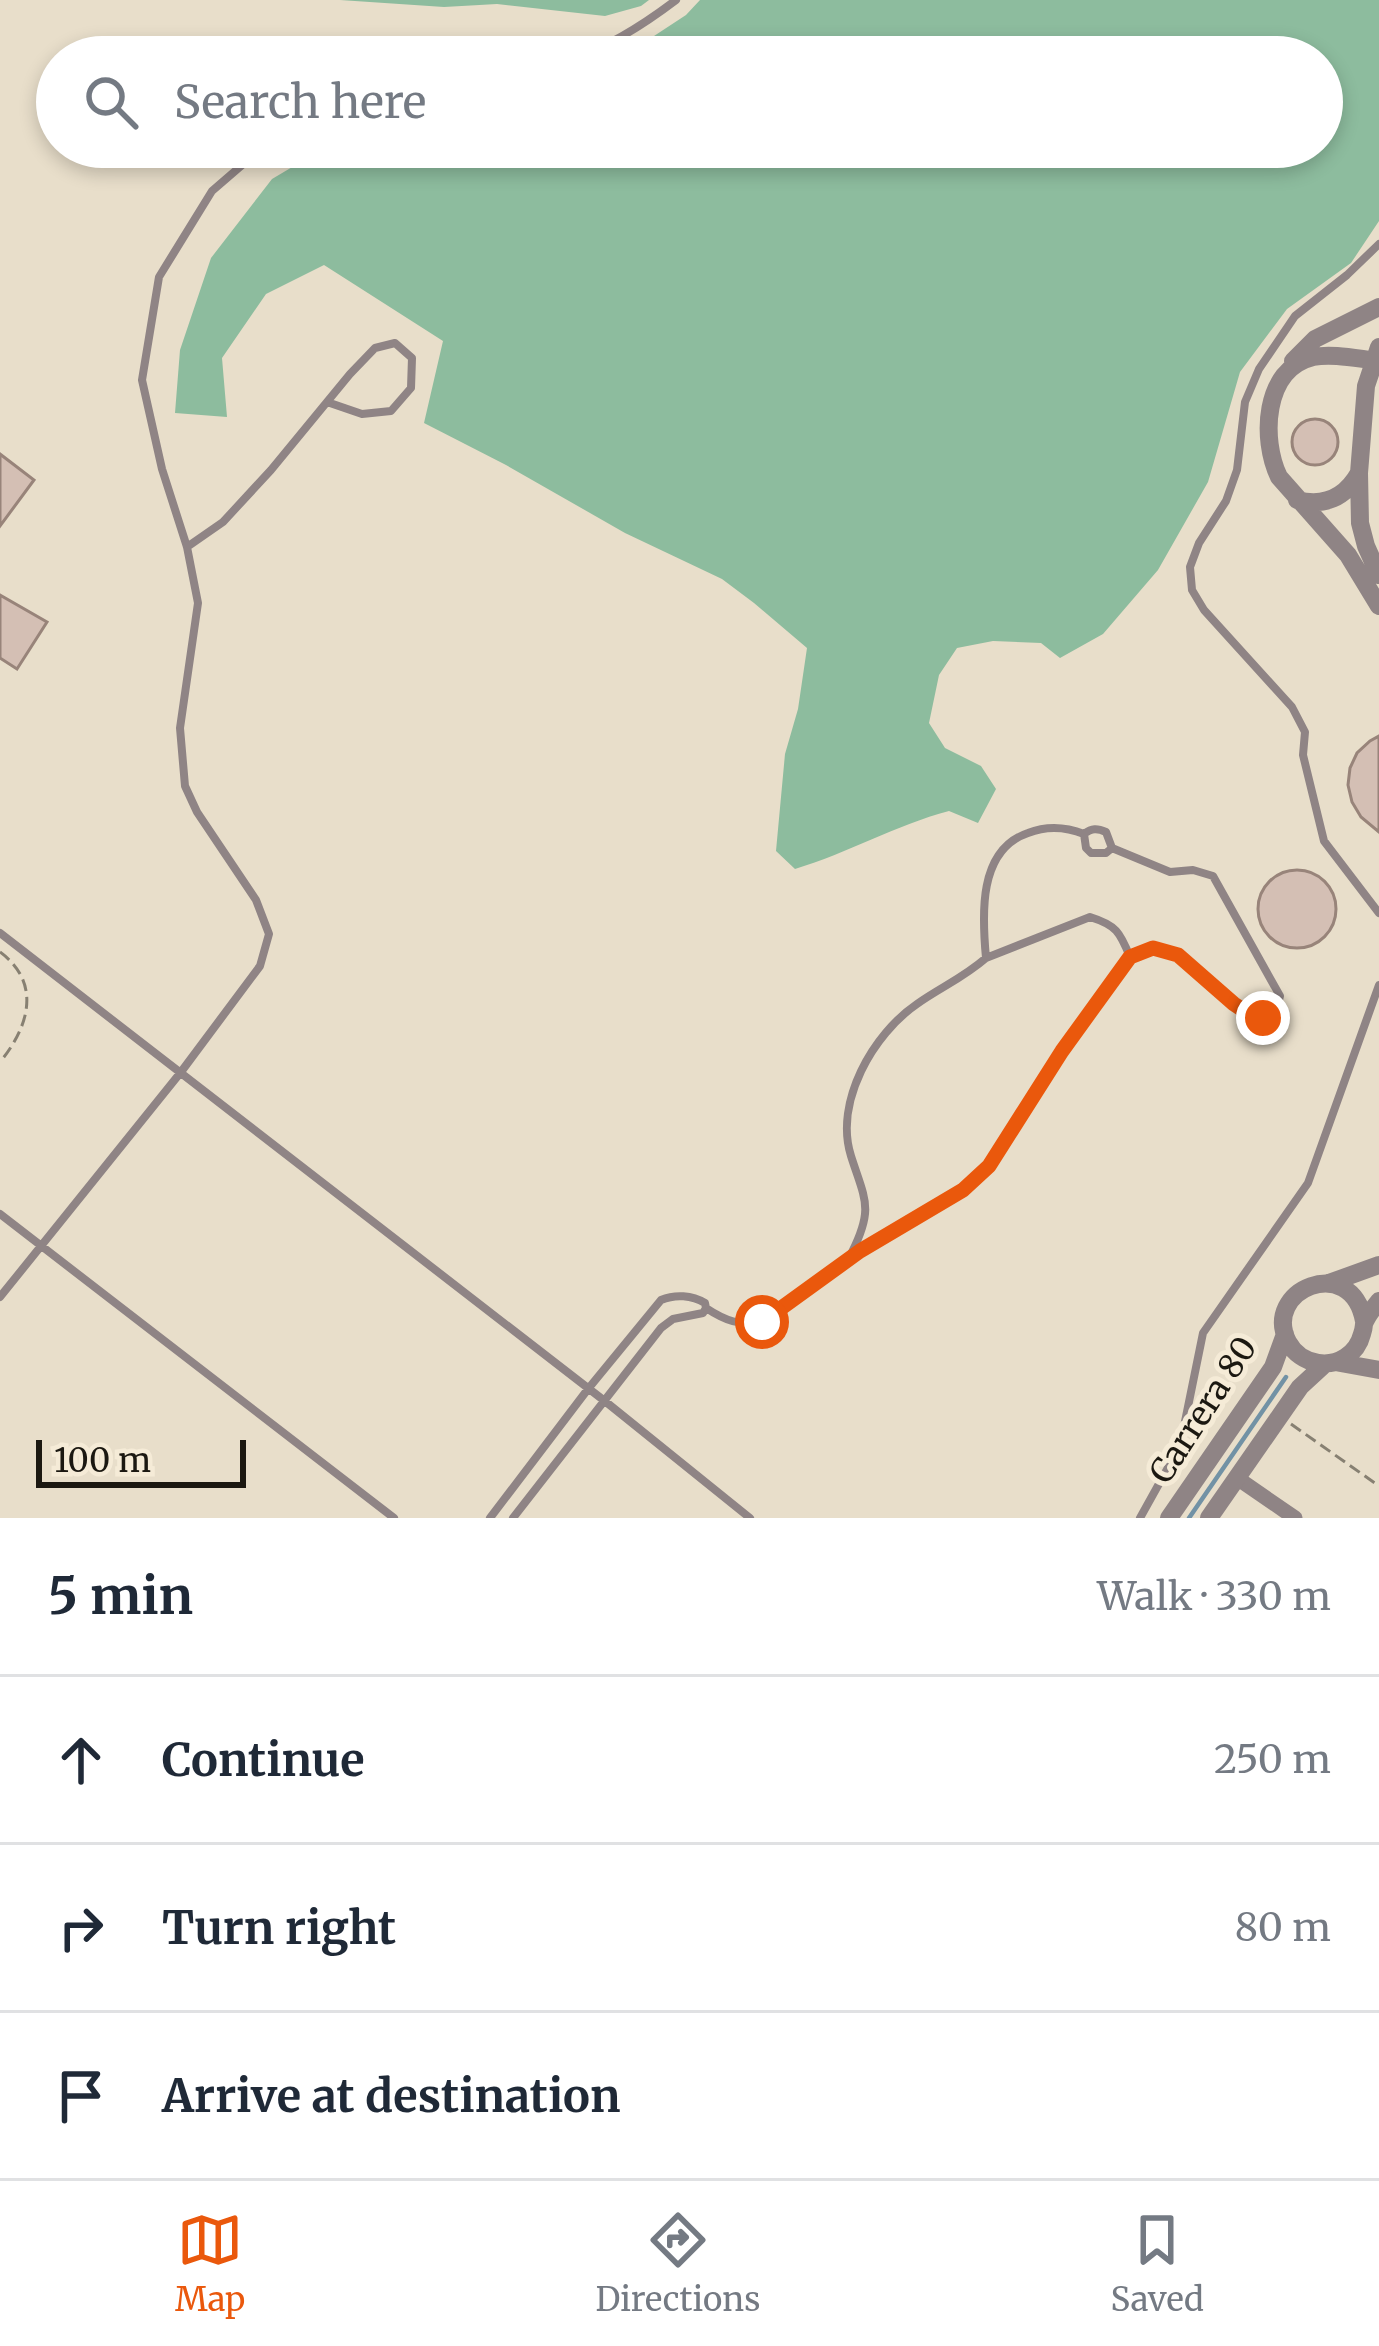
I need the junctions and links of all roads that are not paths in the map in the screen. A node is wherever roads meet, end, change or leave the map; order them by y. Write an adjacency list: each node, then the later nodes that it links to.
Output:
1 (676, 0): 2 (lane)
2 (620, 36)
3 (239, 168): 13 (lane)
4 (1379, 244): 18 (lane)
5 (1379, 307): 7 (street)
6 (1378, 356): 7 (street); 10 (street)
7 (1286, 373): 12 (street)
8 (327, 402): 8 (lane); 13 (lane)
9 (1379, 412): 10 (street)
10 (1364, 430): 11 (street)
11 (1359, 473): 12 (street); 14 (street)
12 (1297, 500): 15 (street)
13 (188, 548): 23 (lane)
14 (1379, 575)
15 (1379, 607)
16 (1084, 834): 17 (lane); 17 (lane); 21 (lane)
17 (1112, 848): 20 (lane)
18 (1379, 913)
19 (0, 933): 23 (lane)
20 (1130, 957): 21 (lane); 26 (lane)
21 (986, 958): 26 (lane)
22 (1379, 985): 43 (lane)
23 (181, 1072): 25 (lane); 36 (lane)
24 (0, 1214): 25 (lane)
25 (40, 1245): 29 (lane); 39 (lane)
26 (849, 1258): 31 (lane)
27 (1379, 1265): 28 (street, Carrera 80)
28 (1329, 1283): 32 (street); 33 (street, Carrera 80)
29 (0, 1297)
30 (1379, 1301): 32 (street, Carrera 80)
31 (706, 1308): 36 (lane); 37 (lane)
32 (1364, 1327): 34 (street, Carrera 80); 35 (street)
33 (1285, 1334): 34 (street, Carrera 80); 44 (street, Carrera 80)
34 (1330, 1363): 35 (street); 38 (street, Carrera 80)
35 (1379, 1365)
36 (588, 1389): 37 (lane); 40 (lane)
37 (606, 1402): 41 (lane); 42 (lane)
38 (1237, 1478): 45 (street, Carrera 80); 46 (street)
39 (394, 1518)
40 (490, 1518)
41 (513, 1518)
42 (749, 1518)
43 (1140, 1518)
44 (1169, 1518)
45 (1209, 1518)
46 (1295, 1518)

